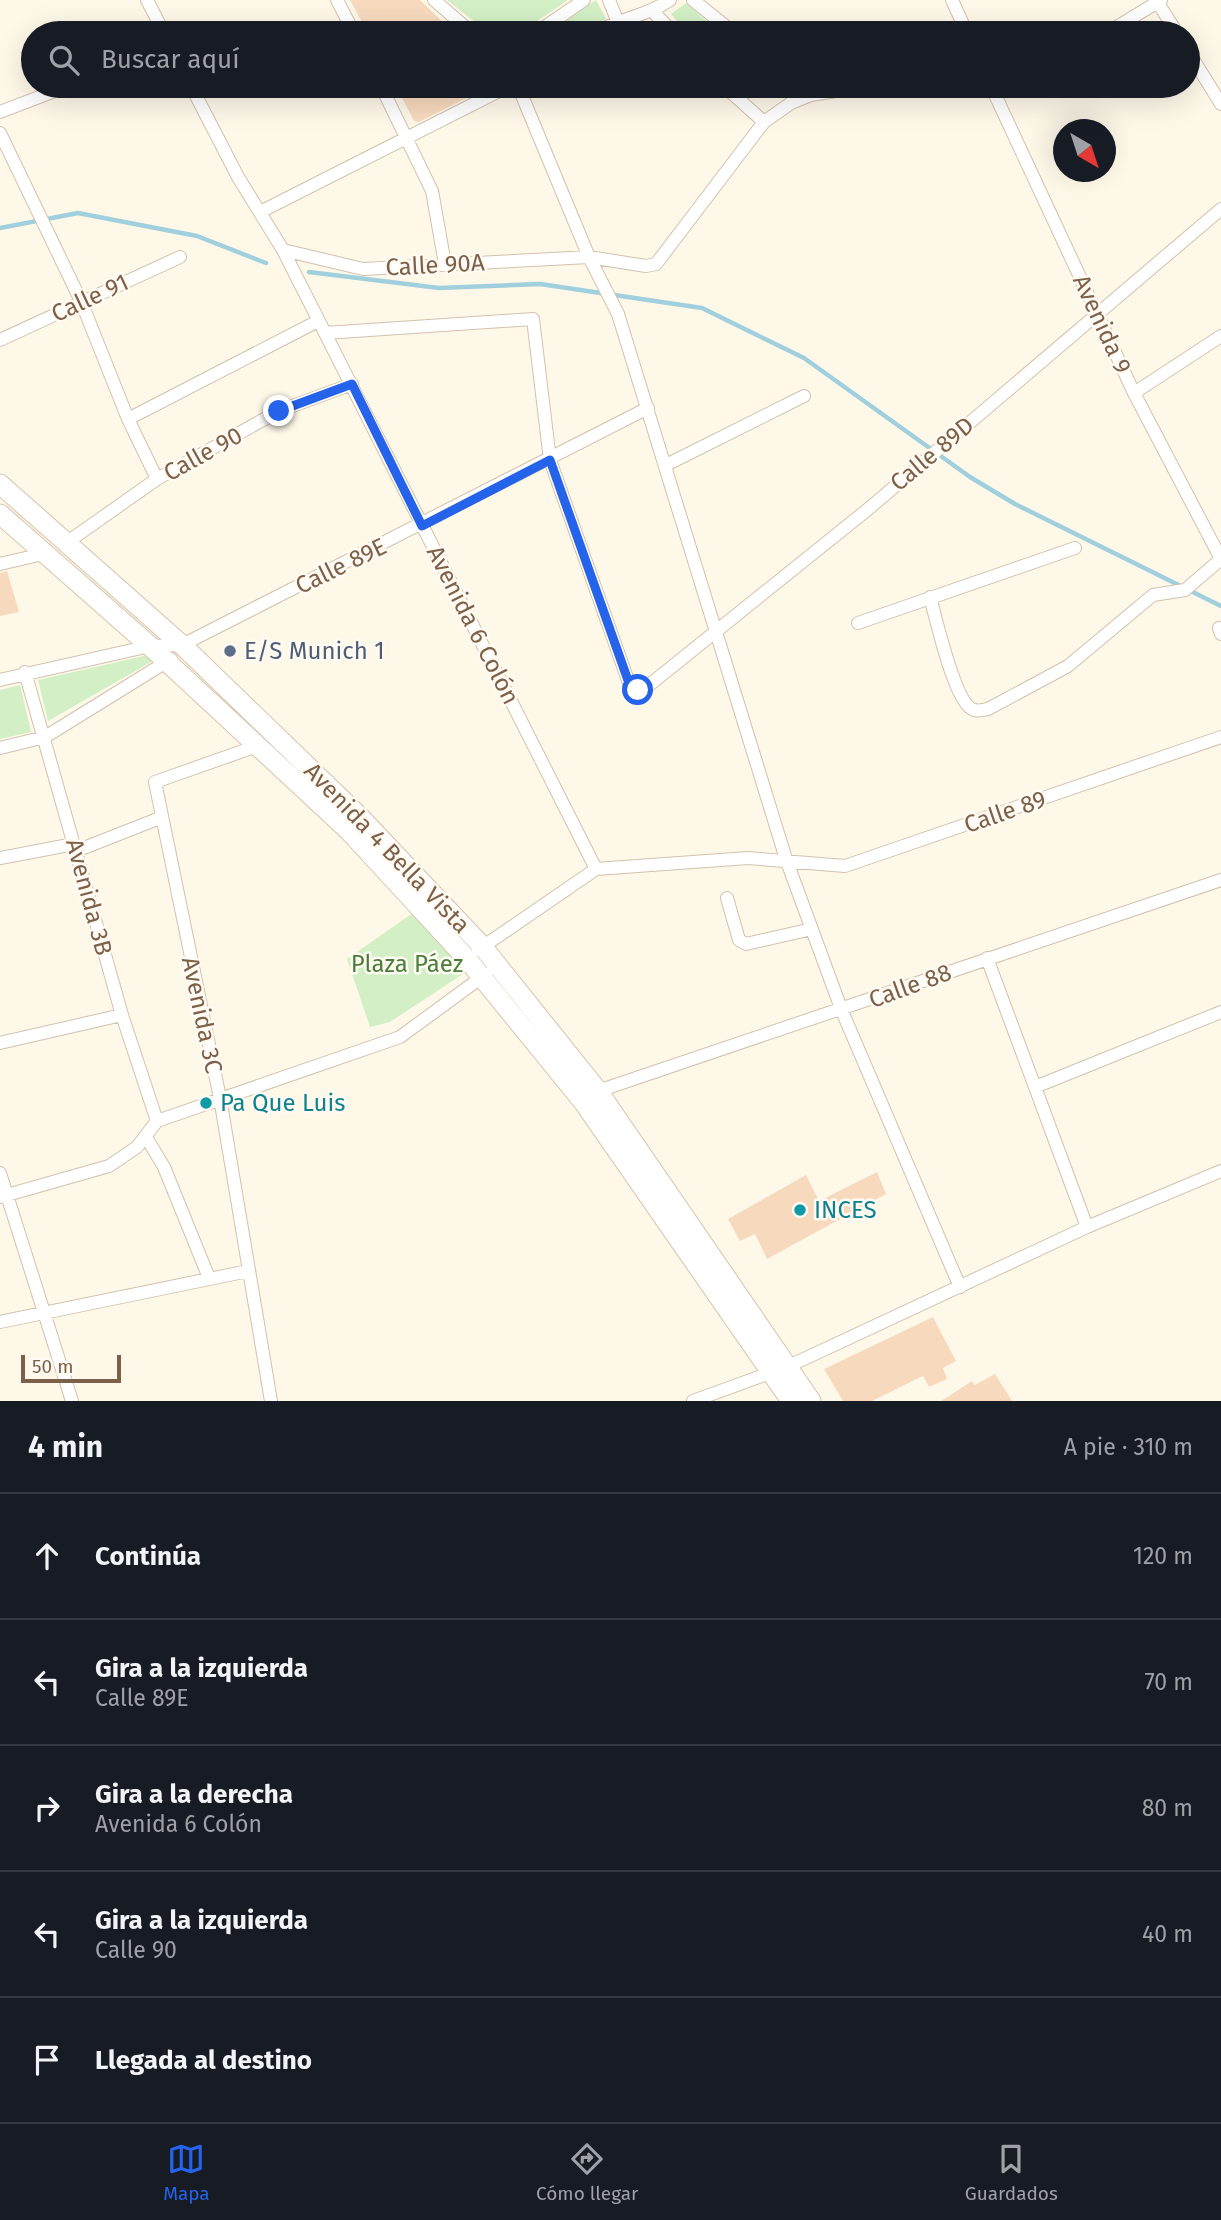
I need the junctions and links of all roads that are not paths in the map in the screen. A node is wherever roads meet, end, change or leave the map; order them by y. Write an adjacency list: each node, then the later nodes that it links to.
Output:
1 (147, 0): 12 (street)
2 (337, 0): 13 (street)
3 (434, 0): 14 (street)
4 (584, 0): 15 (street)
5 (608, 0): 11 (street)
6 (670, 0): 10 (street)
7 (693, 0): 17 (street)
8 (952, 0): 18 (street)
9 (1159, 1): 19 (street); 20 (street)
10 (653, 12): 11 (street); 16 (street)
11 (617, 20)
12 (158, 21)
13 (348, 21)
14 (458, 21)
15 (554, 21)
16 (662, 21)
17 (719, 21)
18 (962, 21)
19 (1126, 21)
20 (1170, 21)
21 (1200, 70): 30 (street)
22 (37, 98): 31 (street)
23 (197, 98): 36 (street, Avenida 6 Colón)
24 (387, 98): 34 (street)
25 (486, 98): 34 (street)
26 (523, 98): 39 (street)
27 (737, 98): 32 (street)
28 (804, 98): 32 (street)
29 (996, 98): 42 (street, Avenida 9)
30 (1221, 104)
31 (0, 112)
32 (764, 122): 39 (street, Calle 90A)
33 (0, 132): 41 (street)
34 (408, 138): 36 (street); 40 (street)
35 (1221, 209): 42 (street, Calle 89D)
36 (260, 212): 37 (street, Avenida 6 Colón)
37 (283, 250): 40 (street, Calle 90A); 43 (street, Avenida 6 Colón)
38 (180, 257): 41 (street, Calle 91)
39 (589, 257): 40 (street, Calle 90A); 50 (street)
40 (445, 264)
41 (81, 301): 46 (street, Calle 91); 51 (street)
42 (1098, 312): 48 (street, Avenida 9); 65 (street, Calle 89D)
43 (318, 320): 44 (street, Avenida 6 Colón); 51 (street)
44 (325, 333): 47 (street, Avenida 6 Colón); 52 (street)
45 (1221, 336): 48 (street)
46 (0, 340)
47 (352, 384): 54 (street, Calle 90); 57 (street, Avenida 6 Colón)
48 (1134, 393): 61 (street, Avenida 9)
49 (804, 396): 53 (street)
50 (648, 408): 52 (street, Calle 89E); 53 (street)
51 (128, 419): 54 (street)
52 (550, 460): 57 (street, Calle 89E); 65 (street, Calle 89D)
53 (666, 465): 65 (street)
54 (158, 479): 58 (street, Calle 90)
55 (0, 484): 58 (street, Avenida 4 Bella Vista)
56 (0, 514): 60 (street, Avenida 4 Bella Vista)
57 (422, 526): 66 (street, Calle 89E); 79 (street, Avenida 6 Colón)
58 (66, 543): 66 (street, Avenida 4 Bella Vista)
59 (1075, 548): 63 (street)
60 (43, 554): 62 (street); 67 (street, Avenida 4 Bella Vista)
61 (1221, 559): 63 (street)
62 (0, 564)
63 (930, 597): 64 (street)
64 (858, 622)
65 (716, 634): 78 (street)
66 (182, 645): 67 (street); 68 (street); 83 (street, Avenida 4 Bella Vista)
67 (150, 646): 68 (street, Avenida 4 Bella Vista); 69 (street)
68 (167, 663): 71 (street); 73 (street, Avenida 4 Bella Vista)
69 (25, 673): 70 (street); 71 (street, Avenida 3B)
70 (0, 680)
71 (45, 737): 74 (street); 76 (street, Avenida 3B)
72 (1221, 737): 78 (street, Calle 89)
73 (257, 746): 75 (street, Avenida 3C); 85 (street, Avenida 4 Bella Vista)
74 (0, 748)
75 (160, 818): 76 (street); 93 (street, Avenida 3C)
76 (75, 847): 77 (street); 89 (street, Avenida 3B)
77 (0, 858)
78 (786, 859): 79 (street, Calle 89); 82 (street)
79 (596, 869): 83 (street)
80 (1221, 880): 84 (street, Calle 88)
81 (727, 898): 82 (street)
82 (812, 929): 87 (street)
83 (482, 946): 85 (street); 86 (street, Avenida 4 Bella Vista)
84 (987, 958): 87 (street, Calle 88); 91 (street)
85 (467, 959): 86 (street, Avenida 4 Bella Vista)
86 (490, 971): 92 (street, Avenida 4 Bella Vista); 93 (street); 105 (street, Avenida 4 Bella Vista)
87 (842, 1011): 92 (street, Calle 88); 102 (street)
88 (1221, 1012): 91 (street)
89 (122, 1015): 90 (street); 94 (street, Avenida 3B)
90 (0, 1043)
91 (1035, 1087): 99 (street)
92 (598, 1091): 105 (street, Avenida 4 Bella Vista)
93 (220, 1098): 94 (street); 100 (street, Avenida 3C)
94 (157, 1121): 95 (street)
95 (146, 1137): 98 (street); 101 (street)
96 (1221, 1171): 99 (street)
97 (0, 1173): 98 (street)
98 (3, 1196): 103 (street)
99 (1087, 1227): 102 (street)
100 (248, 1272): 101 (street); 107 (street, Avenida 3C)
101 (209, 1278): 103 (street)
102 (960, 1287): 105 (street)
103 (43, 1311): 104 (street); 106 (street)
104 (0, 1322)
105 (781, 1369): 108 (street); 109 (street, Avenida 4 Bella Vista); 110 (street, Avenida 4 Bella Vista)
106 (72, 1401)
107 (271, 1401)
108 (693, 1401)
109 (791, 1401)
110 (811, 1401)

